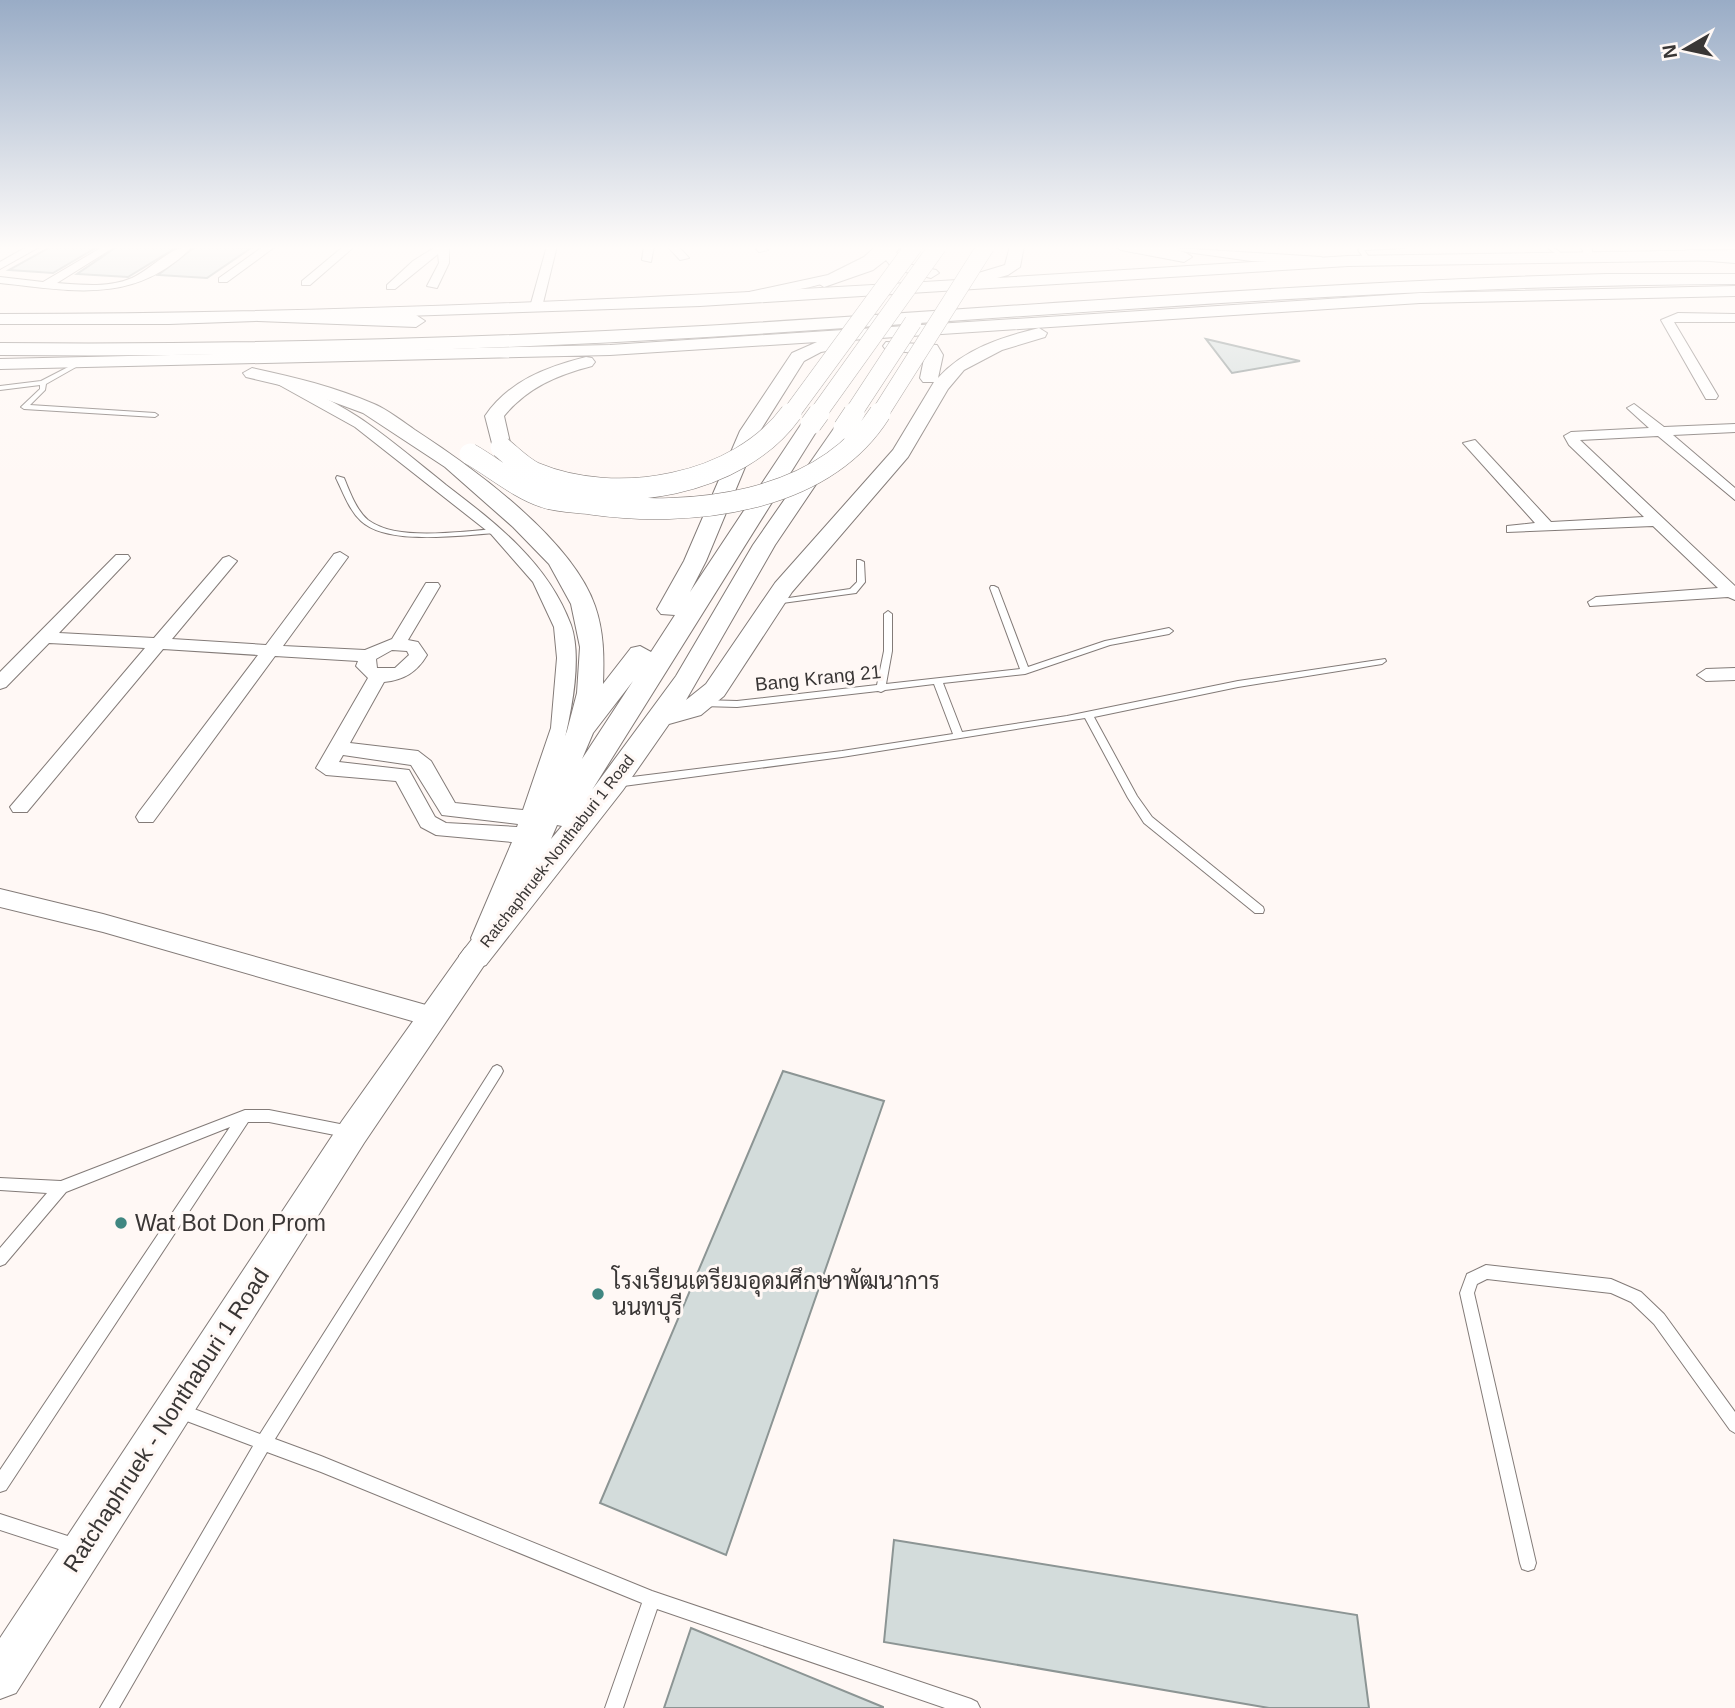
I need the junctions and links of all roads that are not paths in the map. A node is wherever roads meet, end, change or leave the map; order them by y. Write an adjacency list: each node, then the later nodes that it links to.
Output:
1 (314, 326): 11 (main road)
2 (781, 326): 13 (main road)
3 (855, 326): 12 (main road, bridge)
4 (881, 326): 69 (main road, Ratchaphruek-Nonthaburi 1 Road, bridge)
5 (911, 326): 55 (main road, Ratchaphruek-Nonthaburi 1 Road, bridge)
6 (935, 326): 17 (main road, bridge)
7 (971, 326): 12 (main road)
8 (1044, 326): 18 (main road)
9 (1089, 326): 41 (main road)
10 (1670, 326): 22 (street)
11 (0, 330)
12 (697, 345): 15 (main road)
13 (0, 349)
14 (0, 364): 15 (main road)
15 (43, 364): 16 (main road)
16 (74, 366): 17 (main road); 20 (lane)
17 (252, 373): 19 (main road)
18 (929, 378): 55 (main road); 62 (main road)
19 (279, 379): 33 (street); 62 (main road)
20 (43, 383): 21 (lane); 24 (lane)
21 (0, 388)
22 (1711, 396)
23 (1634, 408): 26 (street)
24 (155, 415)
25 (1735, 428): 26 (street)
26 (1660, 431): 29 (street); 30 (street)
27 (1470, 443): 31 (street)
28 (340, 478): 33 (lane)
29 (1735, 496)
30 (1658, 522): 31 (street); 40 (street)
31 (1547, 527): 32 (street)
32 (1512, 529)
33 (496, 531): 68 (street)
34 (340, 557): 48 (street)
35 (122, 558): 45 (street)
36 (229, 561): 47 (street)
37 (860, 562): 41 (lane)
38 (432, 586): 46 (street)
39 (994, 588): 51 (lane)
40 (1734, 593): 42 (street)
41 (775, 602): 59 (main road)
42 (1596, 602)
43 (888, 614): 58 (lane)
44 (1169, 631): 51 (lane, Bang Krang 21)
45 (44, 637): 47 (street); 57 (street)
46 (398, 643): 49 (street); 53 (street)
47 (159, 644): 48 (street); 66 (street)
48 (271, 650): 49 (street); 67 (street)
49 (368, 656): 53 (street)
50 (1382, 661): 60 (lane)
51 (1025, 671): 56 (lane, Bang Krang 21)
52 (1735, 674): 54 (street)
53 (379, 675): 64 (street)
54 (1706, 675)
55 (687, 680): 61 (main road, Ratchaphruek-Nonthaburi 1 Road)
56 (938, 681): 58 (lane, Bang Krang 21); 63 (lane)
57 (0, 683)
58 (881, 689): 59 (lane, Bang Krang 21)
59 (702, 703): 61 (main road)
60 (1088, 715): 63 (lane); 71 (lane)
61 (660, 718): 65 (main road, Ratchaphruek-Nonthaburi 1 Road)
62 (580, 731): 69 (main road)
63 (958, 735): 65 (lane)
64 (337, 748): 68 (street); 68 (street)
65 (613, 783): 72 (main road, Ratchaphruek-Nonthaburi 1 Road)
66 (20, 807)
67 (146, 817)
68 (528, 827): 72 (street)
69 (518, 886): 72 (main road, Ratchaphruek-Nonthaburi 1 Road)
70 (0, 898): 73 (street)
71 (1259, 910)
72 (475, 956): 73 (street, Ratchaphruek - Nonthaburi 1 Road)
73 (433, 1017): 76 (street, Ratchaphruek - Nonthaburi 1 Road)
74 (497, 1071): 82 (lane)
75 (245, 1116): 76 (lane); 78 (lane); 83 (lane)
76 (353, 1132): 80 (street, Ratchaphruek - Nonthaburi 1 Road)
77 (0, 1184): 78 (lane)
78 (61, 1187): 79 (lane)
79 (0, 1259)
80 (173, 1409): 82 (lane); 85 (street, Ratchaphruek - Nonthaburi 1 Road)
81 (1735, 1425): 86 (lane)
82 (264, 1442): 87 (lane); 89 (lane)
83 (0, 1484)
84 (0, 1522): 85 (lane)
85 (83, 1550): 88 (street, Ratchaphruek - Nonthaburi 1 Road)
86 (1528, 1563)
87 (652, 1599): 90 (lane); 91 (lane)
88 (0, 1677)
89 (109, 1708)
90 (614, 1708)
91 (971, 1708)

